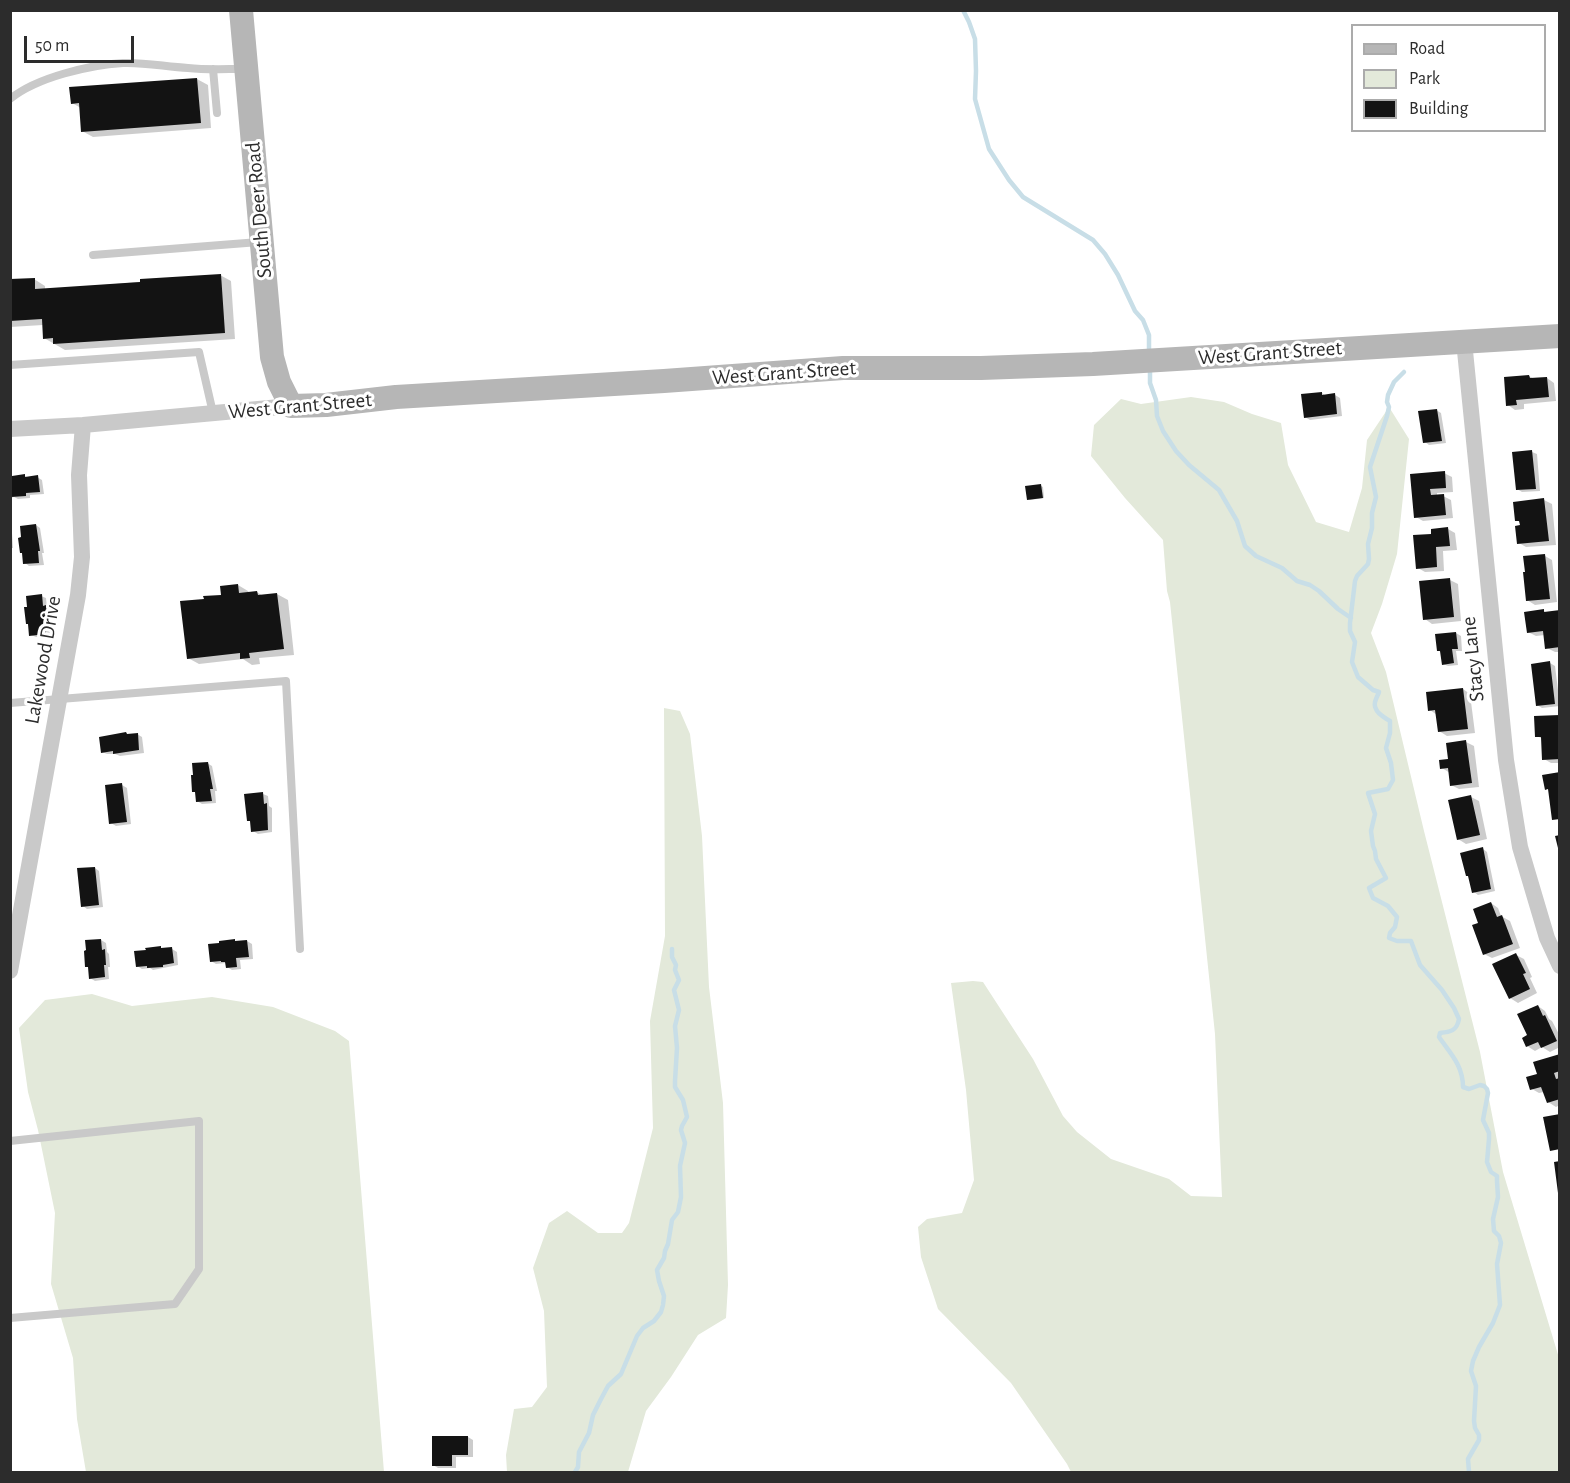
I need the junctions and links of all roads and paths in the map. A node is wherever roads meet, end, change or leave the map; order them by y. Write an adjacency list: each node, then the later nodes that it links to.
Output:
1 (241, 10): 3 (main road, South Deer Road)
2 (213, 69): 3 (lane); 4 (lane); 5 (lane)
3 (247, 69): 6 (main road, South Deer Road)
4 (10, 99)
5 (217, 113)
6 (262, 242): 7 (lane); 11 (main road, South Deer Road)
7 (93, 255)
8 (1560, 336): 9 (main road, West Grant Street)
9 (1464, 341): 11 (main road, West Grant Street); 18 (street, Stacy Lane)
10 (10, 365): 12 (lane)
11 (291, 406): 12 (street, West Grant Street)
12 (213, 413): 13 (street, West Grant Street)
13 (83, 425): 14 (street, West Grant Street); 15 (street, Lakewood Drive)
14 (11, 427)
15 (59, 699): 16 (lane); 17 (lane); 19 (street, Lakewood Drive)
16 (10, 703)
17 (300, 949)
18 (1560, 966)
19 (10, 971)
20 (10, 1141): 21 (lane)
21 (10, 1318)

